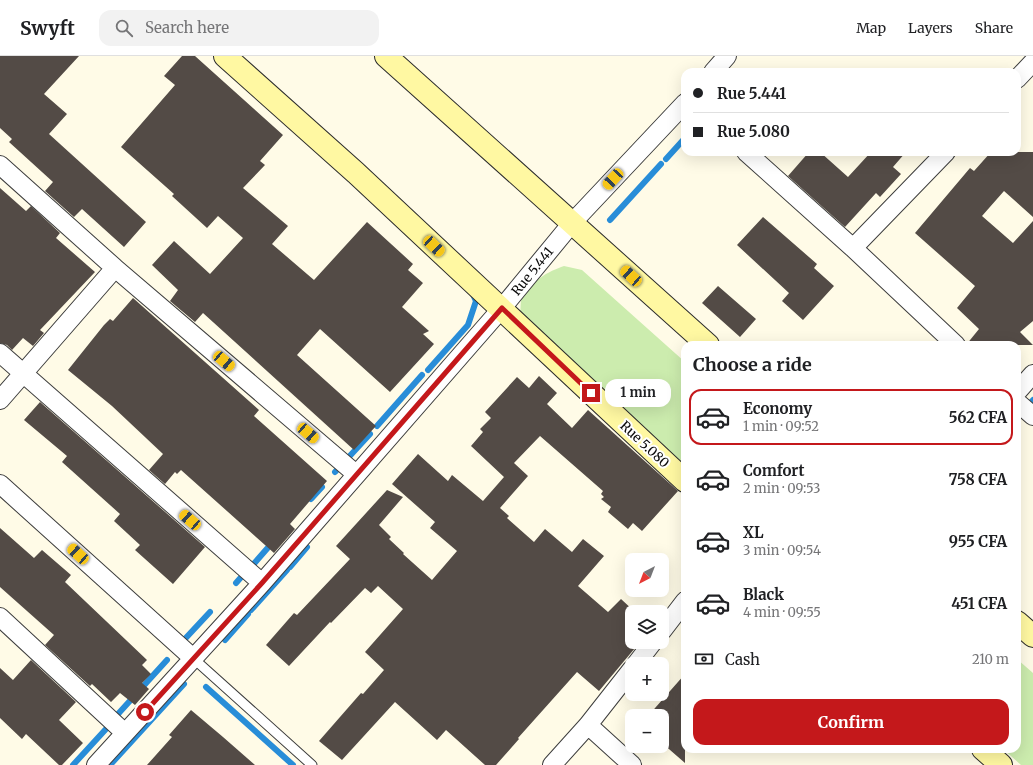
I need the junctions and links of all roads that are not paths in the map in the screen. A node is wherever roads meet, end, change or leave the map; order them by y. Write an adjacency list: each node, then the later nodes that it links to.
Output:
1 (225, 56): 14 (main road, Rue 5.080)
2 (386, 56): 11 (main road)
3 (728, 56): 5 (street)
4 (1033, 62): 6 (street)
5 (717, 68)
6 (1021, 75)
7 (681, 107): 11 (street, Rue 5.441)
8 (750, 156): 12 (street)
9 (942, 156): 12 (street)
10 (0, 165): 13 (street)
11 (572, 223): 14 (street, Rue 5.441); 15 (main road)
12 (853, 248): 16 (street)
13 (115, 268): 18 (street); 24 (street)
14 (502, 308): 24 (street, Rue 5.441); 25 (main road, Rue 5.080)
15 (704, 341)
16 (952, 341)
17 (0, 354): 18 (street)
18 (23, 374): 21 (street); 27 (street)
19 (1033, 374): 20 (street)
20 (1021, 388)
21 (0, 400)
22 (1021, 406): 23 (street)
23 (1033, 416)
24 (356, 474): 27 (street, Rue 5.441)
25 (681, 476)
26 (0, 484): 35 (street)
27 (262, 583): 35 (street, Rue 5.441)
28 (681, 606): 30 (street)
29 (0, 617): 38 (street)
30 (669, 621)
31 (1021, 626): 32 (main road)
32 (1033, 636)
33 (648, 649): 34 (street)
34 (641, 657)
35 (194, 659): 38 (street, Rue 5.441); 41 (lane)
36 (625, 678): 37 (street)
37 (588, 725): 42 (street); 43 (street)
38 (125, 733): 40 (street, Rue 5.441)
39 (988, 753): 44 (main road)
40 (96, 765)
41 (312, 765)
42 (552, 765)
43 (632, 765)
44 (1001, 765)

